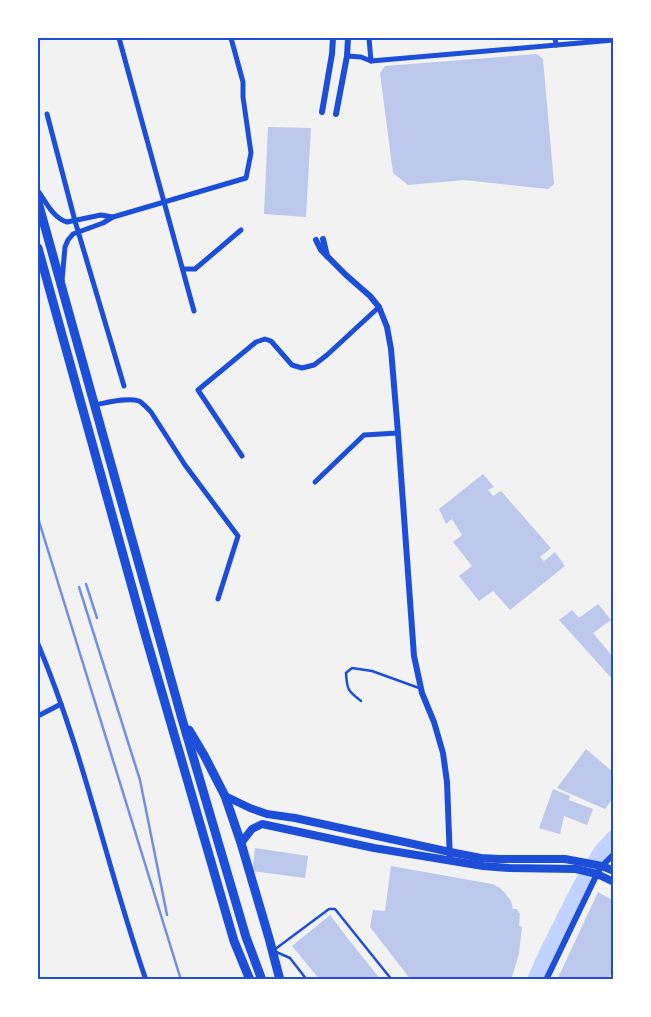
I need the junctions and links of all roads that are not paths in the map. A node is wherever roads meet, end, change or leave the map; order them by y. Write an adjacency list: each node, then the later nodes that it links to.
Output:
1 (119, 38): 16 (street)
2 (231, 38): 16 (street)
3 (333, 38): 11 (street)
4 (348, 38): 9 (street)
5 (368, 38): 10 (street)
6 (555, 38): 8 (street)
7 (614, 40): 8 (street)
8 (556, 45): 10 (street)
9 (347, 56): 10 (street); 13 (street)
10 (371, 60)
11 (322, 112)
12 (47, 114): 18 (street)
13 (336, 114)
14 (38, 191): 18 (street)
15 (38, 202): 24 (highway)
16 (164, 202): 17 (street); 23 (street)
17 (113, 216): 18 (street); 20 (street)
18 (75, 221): 20 (street)
19 (241, 230): 23 (street)
20 (78, 232): 24 (street); 27 (street)
21 (319, 239): 25 (street)
22 (38, 248): 52 (highway)
23 (183, 269): 26 (street)
24 (61, 289): 28 (highway)
25 (379, 306): 29 (street); 30 (street)
26 (194, 311)
27 (124, 386)
28 (94, 405): 32 (street); 38 (highway)
29 (398, 433): 31 (street); 34 (street)
30 (242, 456)
31 (315, 482)
32 (218, 599)
33 (38, 644): 36 (street)
34 (421, 688): 35 (lane); 44 (street)
35 (361, 701)
36 (61, 704): 37 (street); 51 (street)
37 (38, 716)
38 (182, 719): 39 (highway); 53 (highway)
39 (226, 796): 40 (main road); 42 (highway)
40 (295, 818): 41 (main road); 44 (main road)
41 (294, 831): 42 (main road); 44 (main road)
42 (241, 843): 50 (highway)
43 (614, 854): 46 (street)
44 (450, 856): 45 (main road)
45 (577, 865): 46 (main road); 48 (main road)
46 (599, 865): 47 (main road); 48 (street)
47 (614, 871)
48 (594, 873): 49 (main road); 57 (street)
49 (614, 882)
50 (273, 951): 54 (highway); 55 (lane); 56 (lane)
51 (144, 979)
52 (250, 980)
53 (262, 980)
54 (280, 980)
55 (307, 980)
56 (392, 980)
57 (546, 980)

